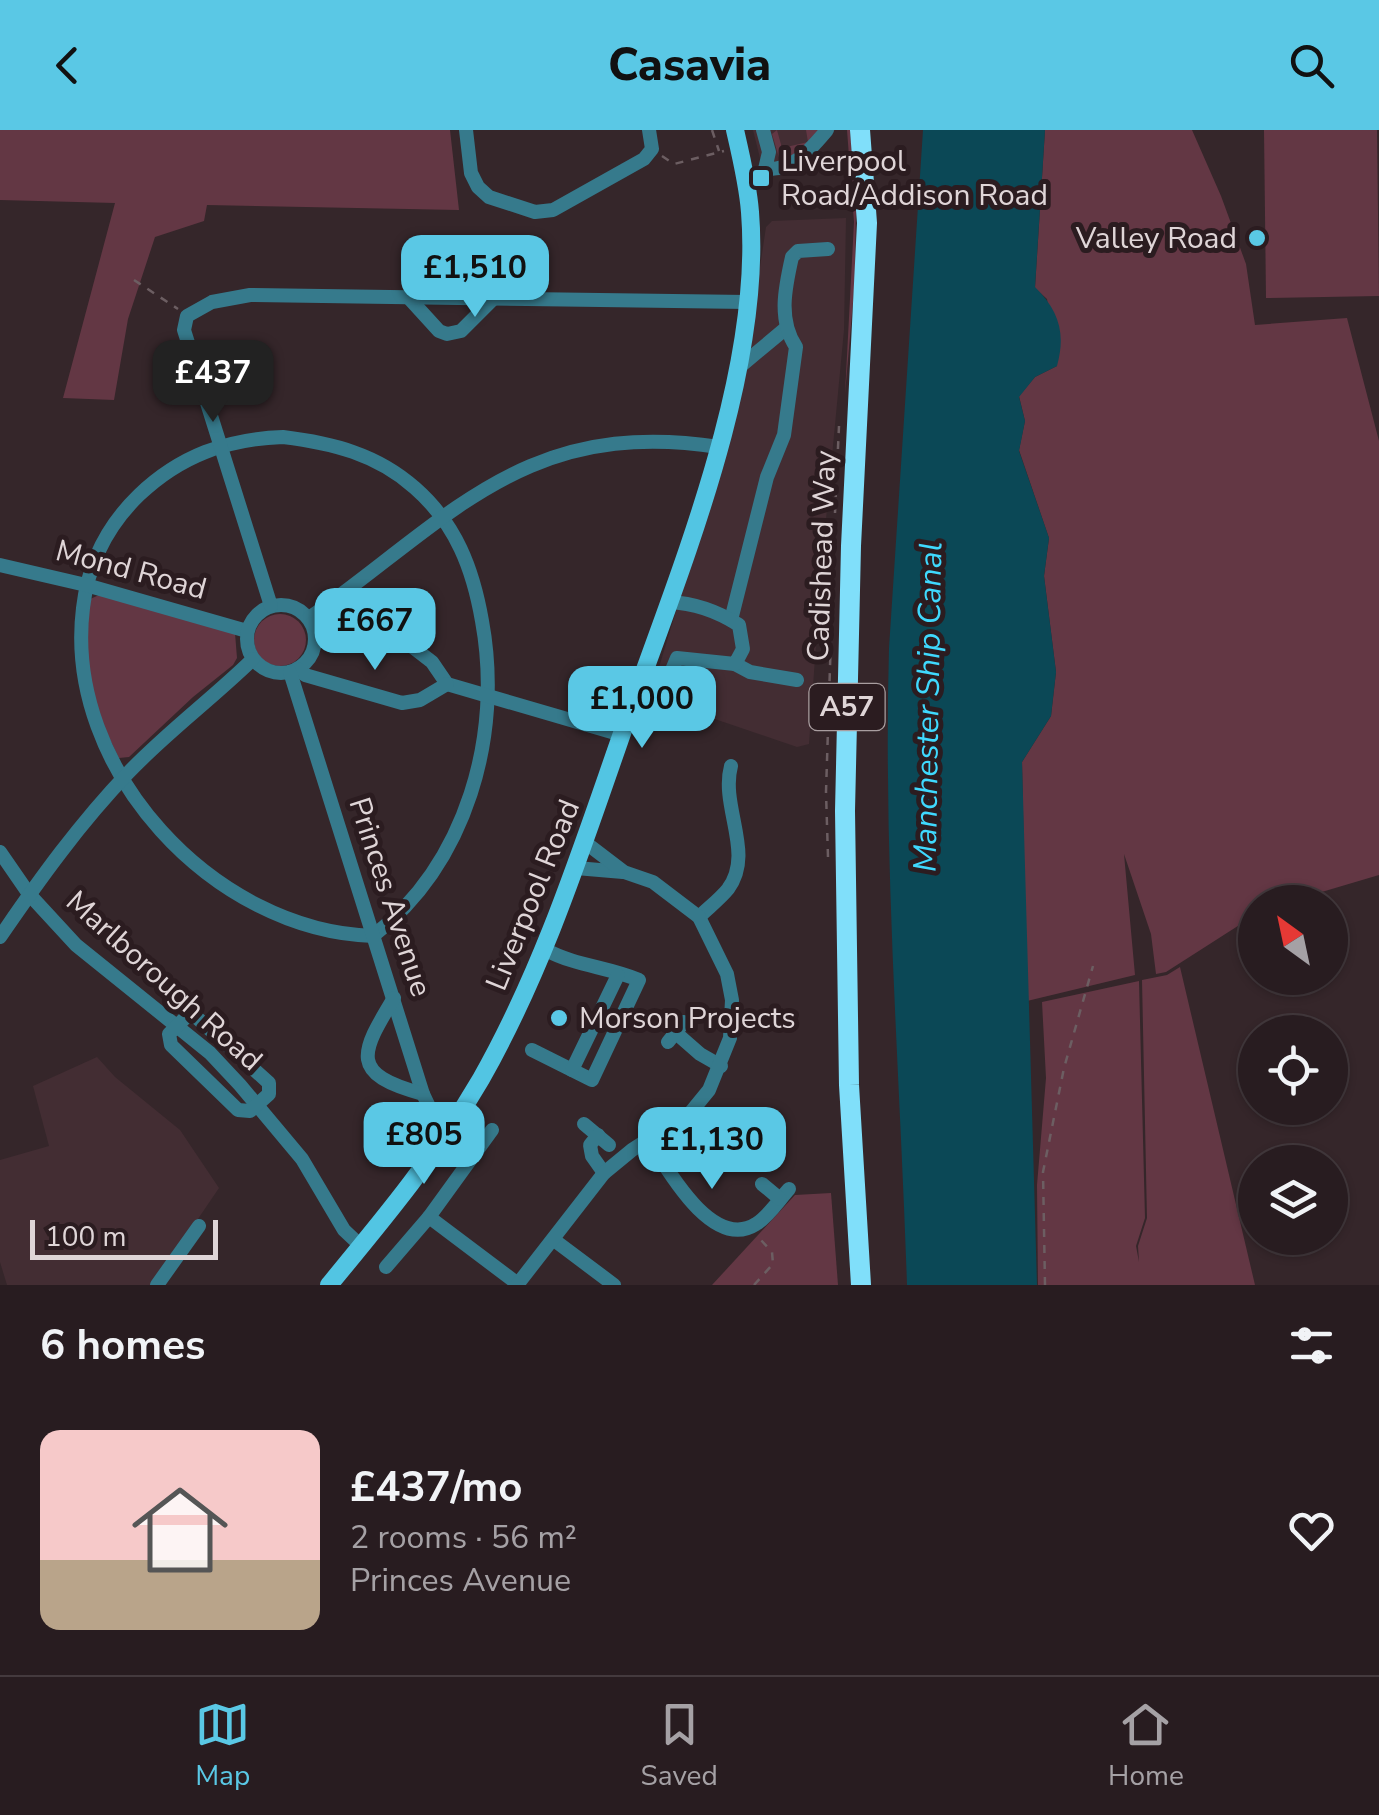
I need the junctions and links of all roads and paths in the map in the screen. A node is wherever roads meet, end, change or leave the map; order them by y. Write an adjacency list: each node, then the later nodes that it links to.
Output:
1 (466, 130): 8 (street)
2 (649, 130): 8 (street)
3 (712, 130): 9 (path)
4 (763, 130): 10 (street)
5 (827, 130): 10 (street)
6 (860, 130): 76 (highway, Cadishead Way / A57)
7 (736, 139): 9 (path); 11 (main road, Liverpool Road)
8 (652, 149): 9 (path)
9 (720, 152)
10 (765, 169): 11 (street)
11 (744, 174): 16 (main road, Liverpool Road)
12 (828, 249): 18 (street)
13 (134, 280): 17 (path)
14 (408, 297): 15 (street); 15 (street); 17 (street)
15 (494, 298): 16 (street)
16 (747, 302): 19 (main road, Liverpool Road)
17 (185, 323): 20 (street)
18 (786, 329): 19 (street); 27 (street)
19 (736, 370): 21 (main road, Liverpool Road)
20 (220, 445): 22 (street); 24 (street); 26 (street)
21 (718, 446): 22 (street); 25 (main road, Liverpool Road)
22 (441, 517): 28 (street); 36 (street)
23 (0, 564): 24 (street, Mond Road)
24 (86, 584): 29 (street, Mond Road); 39 (street)
25 (668, 602): 27 (street); 37 (main road, Liverpool Road)
26 (271, 606): 28 (street); 29 (street)
27 (731, 620): 31 (street)
28 (310, 621): 32 (street); 34 (street)
29 (247, 630): 30 (street)
30 (253, 659): 32 (street); 39 (street)
31 (734, 664): 33 (street); 35 (street)
32 (294, 671): 34 (street); 46 (street, Princes Avenue)
33 (798, 680)
34 (447, 684): 36 (street)
35 (665, 687)
36 (488, 696): 37 (street); 46 (street)
37 (622, 735): 40 (main road, Liverpool Road)
38 (724, 776): 45 (street)
39 (122, 779): 44 (street); 46 (street)
40 (586, 842): 42 (main road, Liverpool Road); 43 (street)
41 (0, 852): 44 (street, Marlborough Road)
42 (576, 868): 43 (street); 48 (main road, Liverpool Road)
43 (624, 872): 45 (street)
44 (29, 894): 47 (street); 52 (street, Marlborough Road)
45 (699, 917): 55 (street)
46 (373, 936): 51 (street, Princes Avenue)
47 (0, 937)
48 (546, 950): 50 (street); 61 (main road, Liverpool Road)
49 (1094, 966): 77 (path)
50 (618, 975): 56 (street); 56 (street)
51 (394, 998): 57 (street, Princes Avenue); 57 (street)
52 (176, 1026): 58 (street, Marlborough Road); 58 (street); 58 (street)
53 (676, 1032): 55 (street)
54 (532, 1050): 56 (street)
55 (721, 1066): 62 (street)
56 (572, 1070)
57 (423, 1094): 61 (street, Princes Avenue)
58 (258, 1106): 69 (street, Marlborough Road)
59 (584, 1124): 63 (street)
60 (492, 1130): 65 (street)
61 (450, 1131): 69 (main road, Liverpool Road)
62 (648, 1139): 63 (street); 67 (street)
63 (604, 1173): 68 (street)
64 (762, 1184): 67 (street)
65 (430, 1218): 70 (street); 72 (street)
66 (199, 1226): 73 (street)
67 (745, 1230): 75 (path)
68 (554, 1240): 71 (street); 72 (street)
69 (361, 1246): 74 (main road, Liverpool Road)
70 (386, 1267)
71 (617, 1281)
72 (518, 1284)
73 (158, 1285)
74 (329, 1285)
75 (754, 1285)
76 (860, 1285)
77 (1046, 1285)

